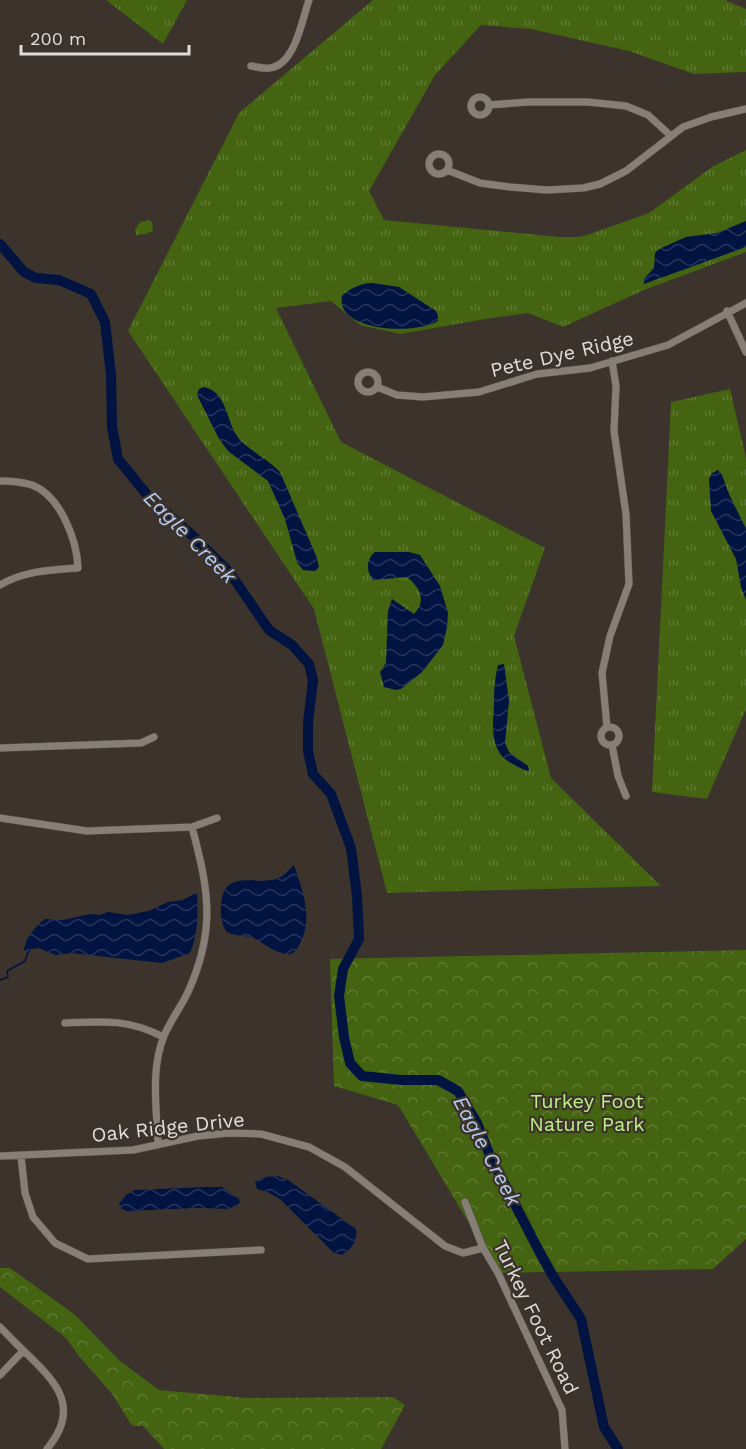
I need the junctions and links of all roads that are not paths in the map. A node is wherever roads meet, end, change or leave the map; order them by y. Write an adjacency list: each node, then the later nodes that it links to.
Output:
1 (309, 0): 2 (street)
2 (251, 66)
3 (489, 105): 5 (street)
4 (746, 109): 5 (street)
5 (671, 136): 6 (street)
6 (447, 170)
7 (746, 303): 8 (street, Pete Dye Ridge)
8 (727, 311): 9 (street); 10 (street, Pete Dye Ridge)
9 (746, 352)
10 (612, 361): 11 (street, Pete Dye Ridge); 14 (street)
11 (377, 387)
12 (0, 481): 13 (street)
13 (0, 585)
14 (607, 727): 16 (street); 16 (street)
15 (154, 737): 17 (street)
16 (612, 745): 18 (street)
17 (0, 748)
18 (626, 796)
19 (0, 818): 21 (street)
20 (217, 818): 21 (street)
21 (192, 827): 23 (street)
22 (66, 1023): 23 (street)
23 (163, 1037): 24 (street)
24 (158, 1145): 26 (street, Oak Ridge Drive); 28 (street, Oak Ridge Drive)
25 (0, 1156): 26 (street, Oak Ridge Drive)
26 (21, 1156): 29 (street)
27 (465, 1202): 28 (street, Turkey Foot Road)
28 (483, 1248): 34 (street, Turkey Foot Road)
29 (261, 1250)
30 (0, 1327): 31 (street)
31 (23, 1351): 32 (street); 33 (street)
32 (0, 1375)
33 (47, 1449)
34 (566, 1449)

